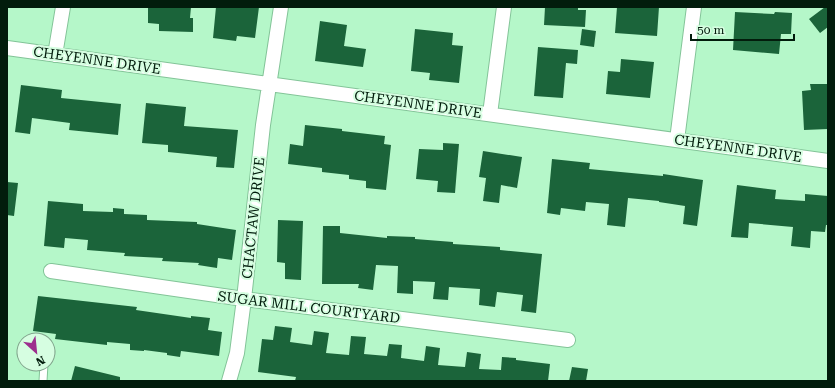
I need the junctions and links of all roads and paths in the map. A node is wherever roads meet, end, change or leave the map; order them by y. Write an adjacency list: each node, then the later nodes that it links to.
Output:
1 (63, 7): 6 (street)
2 (281, 7): 7 (street, CHACTAW DRIVE)
3 (504, 7): 8 (street)
4 (694, 7): 9 (street)
5 (7, 48): 6 (street, CHEYENNE DRIVE)
6 (55, 55): 7 (street, CHEYENNE DRIVE)
7 (270, 84): 8 (street, CHEYENNE DRIVE); 12 (street, CHACTAW DRIVE)
8 (490, 114): 9 (street, CHEYENNE DRIVE)
9 (677, 140): 10 (street, CHEYENNE DRIVE)
10 (828, 161)
11 (51, 271): 12 (street, SUGAR MILL COURTYARD)
12 (244, 299): 13 (street, SUGAR MILL COURTYARD); 14 (street, CHACTAW DRIVE)
13 (568, 340)
14 (229, 381)

